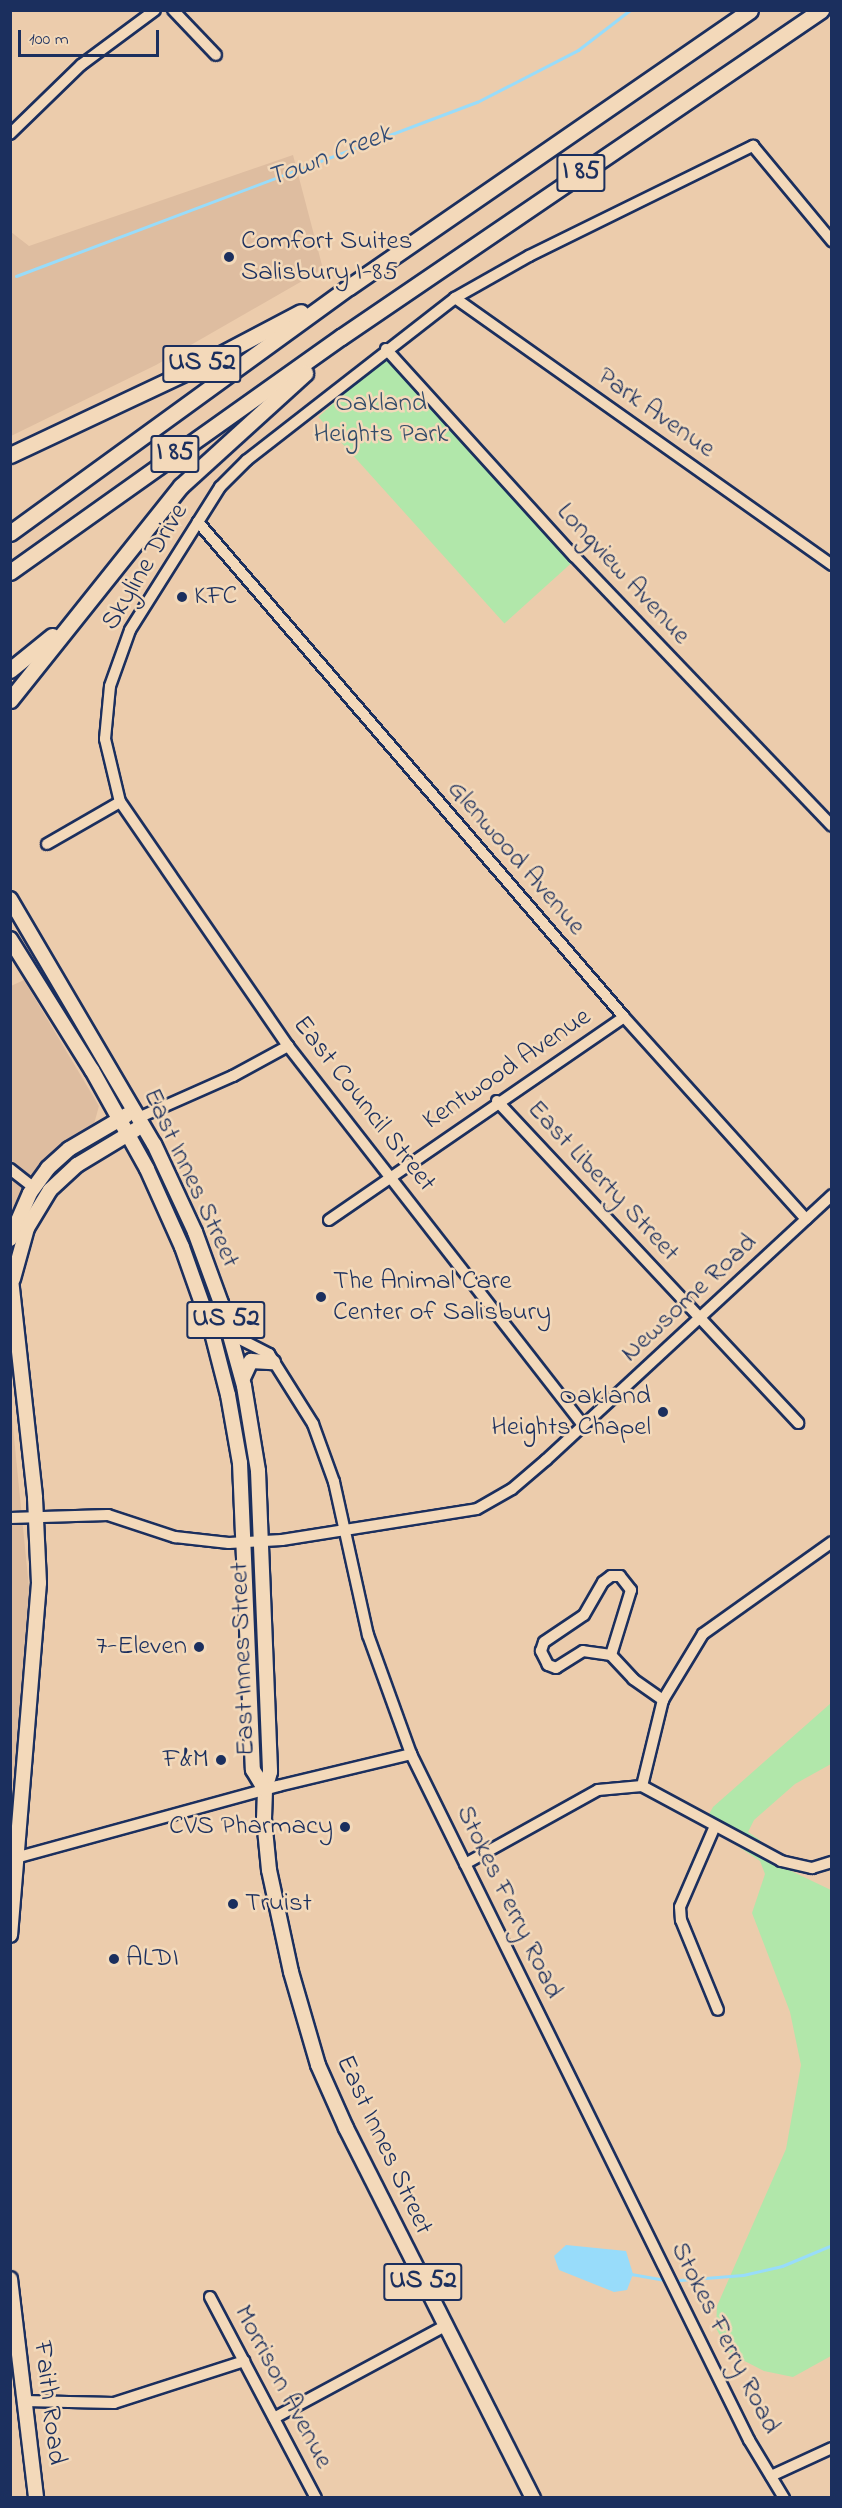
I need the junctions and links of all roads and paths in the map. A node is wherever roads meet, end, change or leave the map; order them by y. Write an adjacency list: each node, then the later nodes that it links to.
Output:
1 (155, 10): 6 (street)
2 (173, 10): 5 (street)
3 (750, 10): 8 (highway, I 85)
4 (821, 10): 10 (highway, I 85)
5 (216, 55)
6 (13, 128)
7 (831, 241): 9 (street, Skyline Drive)
8 (349, 287): 12 (highway, US 52); 14 (highway, I 85)
9 (455, 298): 11 (street, Skyline Drive); 16 (street, Park Avenue)
10 (341, 337): 15 (highway, US 52); 17 (highway, I 85)
11 (386, 349): 13 (street, Skyline Drive); 21 (street, Longview Avenue)
12 (10, 453)
13 (198, 522): 20 (street, Skyline Drive); 25 (street, Glenwood Avenue)
14 (10, 532)
15 (126, 554): 18 (highway); 19 (highway, US 52)
16 (831, 565)
17 (10, 572)
18 (10, 670)
19 (10, 700)
20 (120, 802): 22 (street); 26 (street, East Council Street)
21 (831, 826)
22 (47, 844)
23 (10, 899): 29 (main road, East Innes Street / US 52)
24 (10, 939): 28 (main road, East Innes Street / US 52)
25 (624, 1017): 27 (street, Kentwood Avenue); 35 (street, Glenwood Avenue)
26 (288, 1046): 29 (street); 32 (street, East Council Street)
27 (497, 1101): 32 (street, Kentwood Avenue); 39 (street, East Liberty Street)
28 (120, 1118): 29 (main road); 30 (main road, East Innes Street / US 52); 33 (main road)
29 (138, 1118): 30 (main road); 40 (main road, East Innes Street / US 52)
30 (128, 1134): 38 (main road); 49 (main road, East Innes Street / US 52)
31 (10, 1169): 33 (street)
32 (391, 1174): 36 (street, Kentwood Avenue); 44 (street, East Council Street)
33 (33, 1187): 37 (main road)
34 (831, 1195): 35 (street, Newsome Road)
35 (806, 1219): 39 (street, Newsome Road)
36 (329, 1220)
37 (10, 1239)
38 (12, 1274): 45 (main road)
39 (701, 1317): 43 (street, East Liberty Street); 44 (street, Newsome Road)
40 (228, 1326): 41 (street, Stokes Ferry Road); 42 (main road, East Innes Street / US 52)
41 (273, 1362): 42 (main road); 48 (street, Stokes Ferry Road)
42 (244, 1386): 50 (main road, East Innes Street / US 52)
43 (798, 1424)
44 (584, 1425): 48 (street, Newsome Road)
45 (36, 1516): 46 (street, Newsome Road); 47 (street); 49 (street, Newsome Road); 58 (main road)
46 (10, 1518)
47 (10, 1527)
48 (346, 1531): 50 (street, Newsome Road); 54 (street, Stokes Ferry Road)
49 (246, 1542): 50 (street, Newsome Road); 56 (main road, East Innes Street / US 52)
50 (263, 1542): 56 (main road, East Innes Street / US 52)
51 (831, 1542): 53 (street)
52 (611, 1655): 52 (street); 53 (street)
53 (663, 1700): 55 (street)
54 (411, 1754): 56 (street); 60 (street, Stokes Ferry Road)
55 (642, 1786): 57 (street); 60 (street)
56 (265, 1790): 58 (street); 65 (main road, East Innes Street / US 52)
57 (715, 1826): 59 (street); 62 (street)
58 (15, 1858): 61 (main road)
59 (831, 1862)
60 (465, 1864): 71 (street, Stokes Ferry Road)
61 (10, 1935)
62 (718, 2010)
63 (10, 2279): 66 (main road, Faith Road)
64 (210, 2297): 67 (street, Morrison Avenue)
65 (445, 2326): 69 (street); 72 (main road, East Innes Street / US 52)
66 (14, 2350): 68 (main road, Faith Road)
67 (244, 2361): 68 (street); 69 (street, Morrison Avenue)
68 (24, 2401): 73 (main road, Faith Road)
69 (274, 2418): 74 (street, Morrison Avenue)
70 (831, 2448): 71 (street)
71 (771, 2476): 75 (street, Stokes Ferry Road)
72 (531, 2497)
73 (36, 2498)
74 (316, 2498)
75 (784, 2498)

